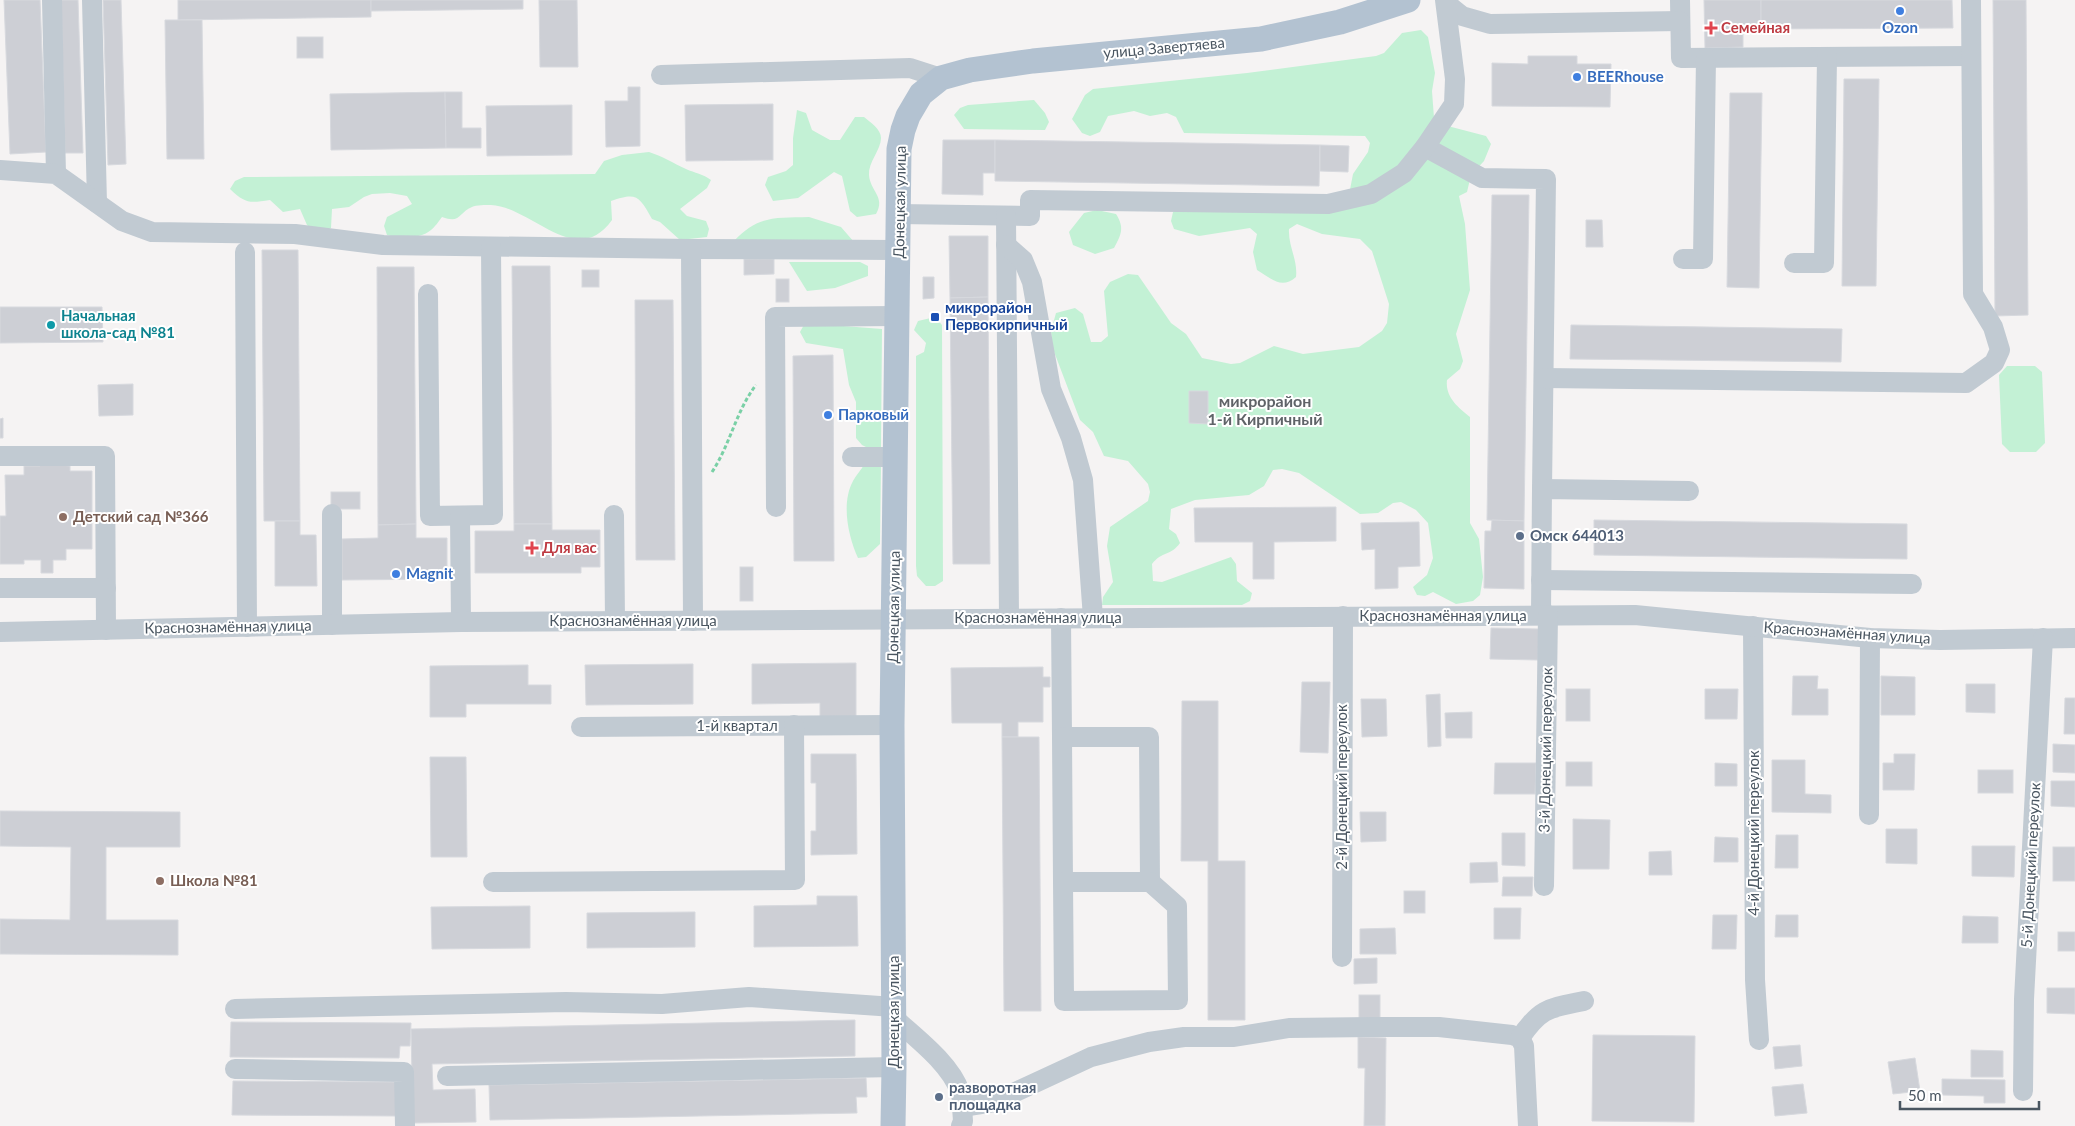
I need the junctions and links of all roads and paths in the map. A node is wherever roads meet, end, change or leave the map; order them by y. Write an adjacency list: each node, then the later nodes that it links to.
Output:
1 (52, 0): 18 (street)
2 (92, 0): 19 (street)
3 (1408, 0): 7 (main road, улица Завертяева)
4 (1680, 0): 8 (street)
5 (1971, 0): 9 (street)
6 (1446, 2): 8 (street); 15 (street)
7 (1368, 6): 13 (main road, улица Завертяева)
8 (1680, 21): 10 (street)
9 (1971, 56): 11 (street); 32 (street)
10 (1706, 58): 11 (street); 27 (street)
11 (1827, 58): 28 (street)
12 (661, 75): 13 (street)
13 (941, 78): 14 (main road, улица Завертяева)
14 (921, 94): 20 (main road, Донецкая улица)
15 (1425, 147): 21 (street); 32 (street, 3-й Донецкий переулок)
16 (0, 164): 17 (street)
17 (0, 170): 18 (street)
18 (56, 174): 19 (street)
19 (97, 203): 23 (street)
20 (898, 214): 21 (street); 25 (main road, Донецкая улица)
21 (1006, 216): 22 (street)
22 (1006, 245): 49 (street); 51 (street)
23 (491, 247): 24 (street); 42 (street)
24 (691, 249): 25 (street); 38 (street)
25 (898, 250): 30 (main road, Донецкая улица)
26 (244, 252): 58 (street)
27 (1683, 259)
28 (1794, 263)
29 (428, 294): 42 (street)
30 (897, 316): 31 (street); 34 (main road, Донецкая улица)
31 (775, 367): 38 (path); 39 (street)
32 (1544, 378): 36 (street, 3-й Донецкий переулок)
33 (0, 456): 46 (street)
34 (896, 457): 35 (street); 52 (main road, Донецкая улица)
35 (852, 458)
36 (1542, 488): 37 (street); 43 (street, 3-й Донецкий переулок)
37 (1690, 490)
38 (692, 494): 54 (street)
39 (776, 508)
40 (332, 514): 56 (street)
41 (614, 515): 53 (street)
42 (460, 516): 55 (street)
43 (1541, 580): 44 (street); 47 (street, 3-й Донецкий переулок)
44 (1912, 584)
45 (0, 588): 46 (street)
46 (106, 588): 59 (street)
47 (1544, 615): 48 (street, Краснознамённая улица); 57 (street, Краснознамённая улица); 72 (street, 3-й Донецкий переулок)
48 (1343, 616): 51 (street, Краснознамённая улица); 73 (street, 2-й Донецкий переулок)
49 (1009, 618): 50 (street, Краснознамённая улица); 52 (street, Краснознамённая улица)
50 (1061, 618): 51 (street, Краснознамённая улица); 67 (street)
51 (1093, 618)
52 (894, 619): 54 (street, Краснознамённая улица); 65 (main road, Донецкая улица)
53 (615, 621): 54 (street, Краснознамённая улица); 55 (street, Краснознамённая улица)
54 (693, 621)
55 (461, 622): 56 (street, Краснознамённая улица)
56 (332, 625): 58 (street, Краснознамённая улица)
57 (1753, 626): 61 (street, Краснознамённая улица); 78 (street, 4-й Донецкий переулок)
58 (247, 627): 59 (street, Краснознамённая улица)
59 (106, 630): 60 (street, Краснознамённая улица)
60 (0, 632)
61 (1870, 638): 62 (street, Краснознамённая улица); 68 (street)
62 (2043, 638): 63 (street, Краснознамённая улица); 82 (street, 5-й Донецкий переулок)
63 (2075, 638)
64 (794, 725): 65 (street, 1-й квартал); 66 (street, 1-й квартал); 69 (street)
65 (892, 725): 76 (main road, Донецкая улица)
66 (581, 727)
67 (1062, 737): 70 (street); 71 (street)
68 (1869, 815)
69 (493, 882)
70 (1063, 882): 71 (street); 71 (street)
71 (1150, 882)
72 (1544, 886)
73 (1342, 957)
74 (1584, 1001): 77 (street)
75 (235, 1009): 76 (street)
76 (894, 1013): 79 (main road, Донецкая улица); 83 (street)
77 (1520, 1038): 83 (street); 86 (street)
78 (1759, 1040)
79 (894, 1066): 81 (street); 85 (main road, Донецкая улица)
80 (235, 1069): 84 (street)
81 (447, 1076)
82 (2022, 1091)
83 (961, 1117)
84 (405, 1126)
85 (893, 1126)
86 (1528, 1126)

